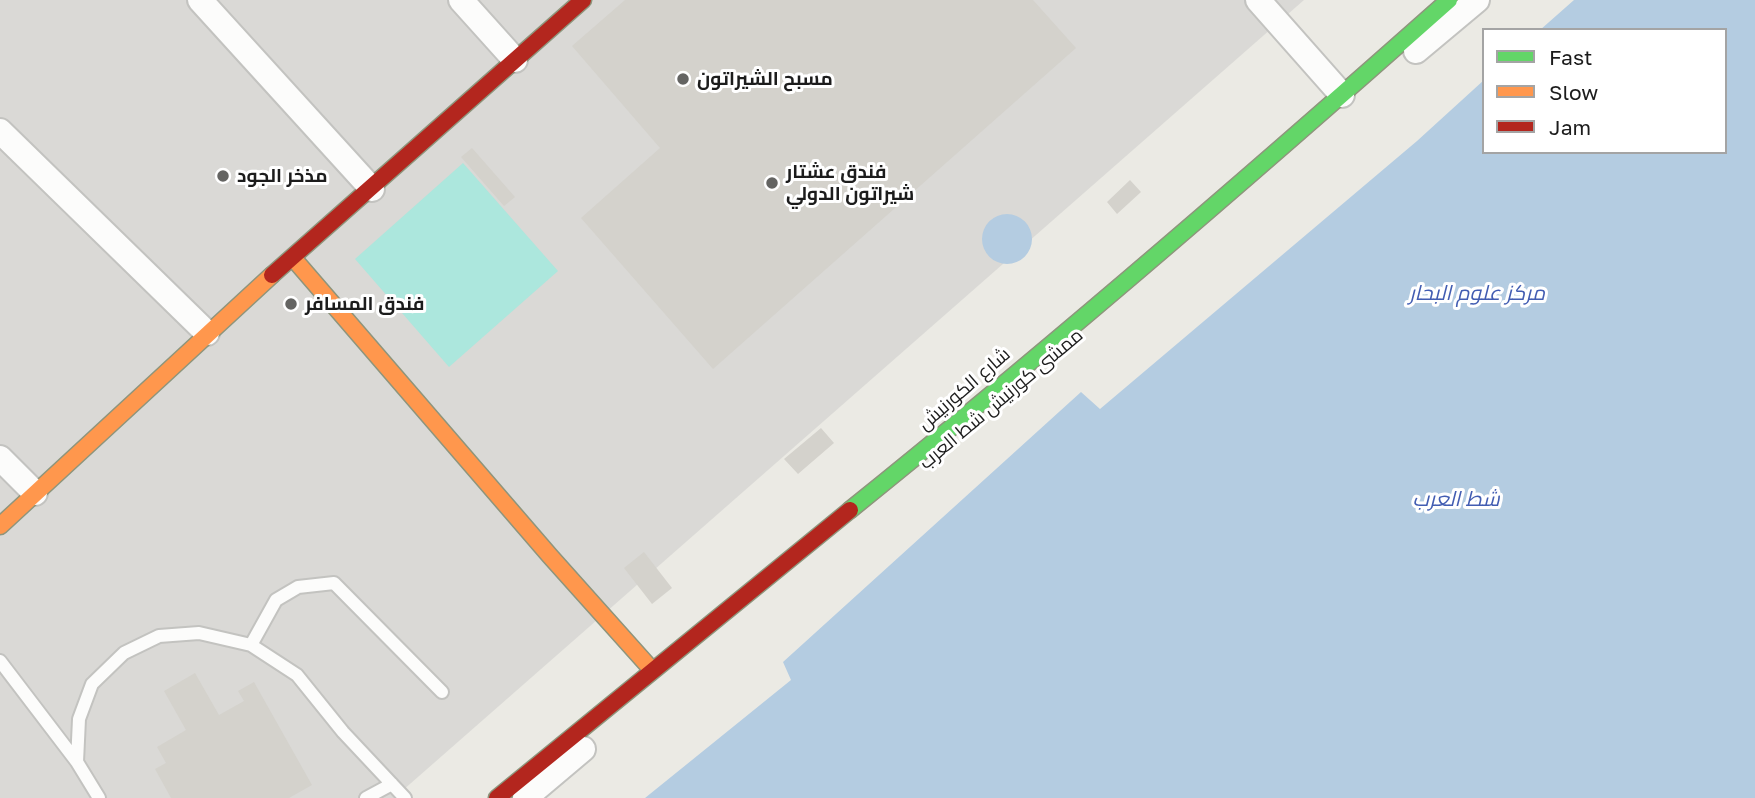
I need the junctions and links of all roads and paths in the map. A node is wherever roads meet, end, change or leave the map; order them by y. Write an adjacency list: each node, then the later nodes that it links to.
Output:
1 (200, 0): 10 (street)
2 (461, 0): 7 (street)
3 (583, 0): 7 (street)
4 (1258, 0): 8 (street)
5 (1449, 0): 8 (street, شارع الكورنيش)
6 (1477, 0): 26 (street, ممشى كورنيش شط العرب)
7 (515, 60): 10 (street)
8 (1342, 95): 18 (street, شارع الكورنيش)
9 (0, 131): 12 (street)
10 (372, 189): 11 (street)
11 (293, 258): 12 (street); 18 (street)
12 (207, 333): 14 (street)
13 (0, 458): 14 (street)
14 (35, 493): 15 (street)
15 (0, 526)
16 (251, 645): 19 (lane); 20 (lane); 21 (lane)
17 (0, 661): 20 (lane)
18 (652, 670): 25 (street, شارع الكورنيش)
19 (442, 692)
20 (76, 762): 22 (lane)
21 (392, 784): 23 (lane); 24 (lane)
22 (99, 798)
23 (366, 798)
24 (405, 798)
25 (497, 798)
26 (525, 798)

